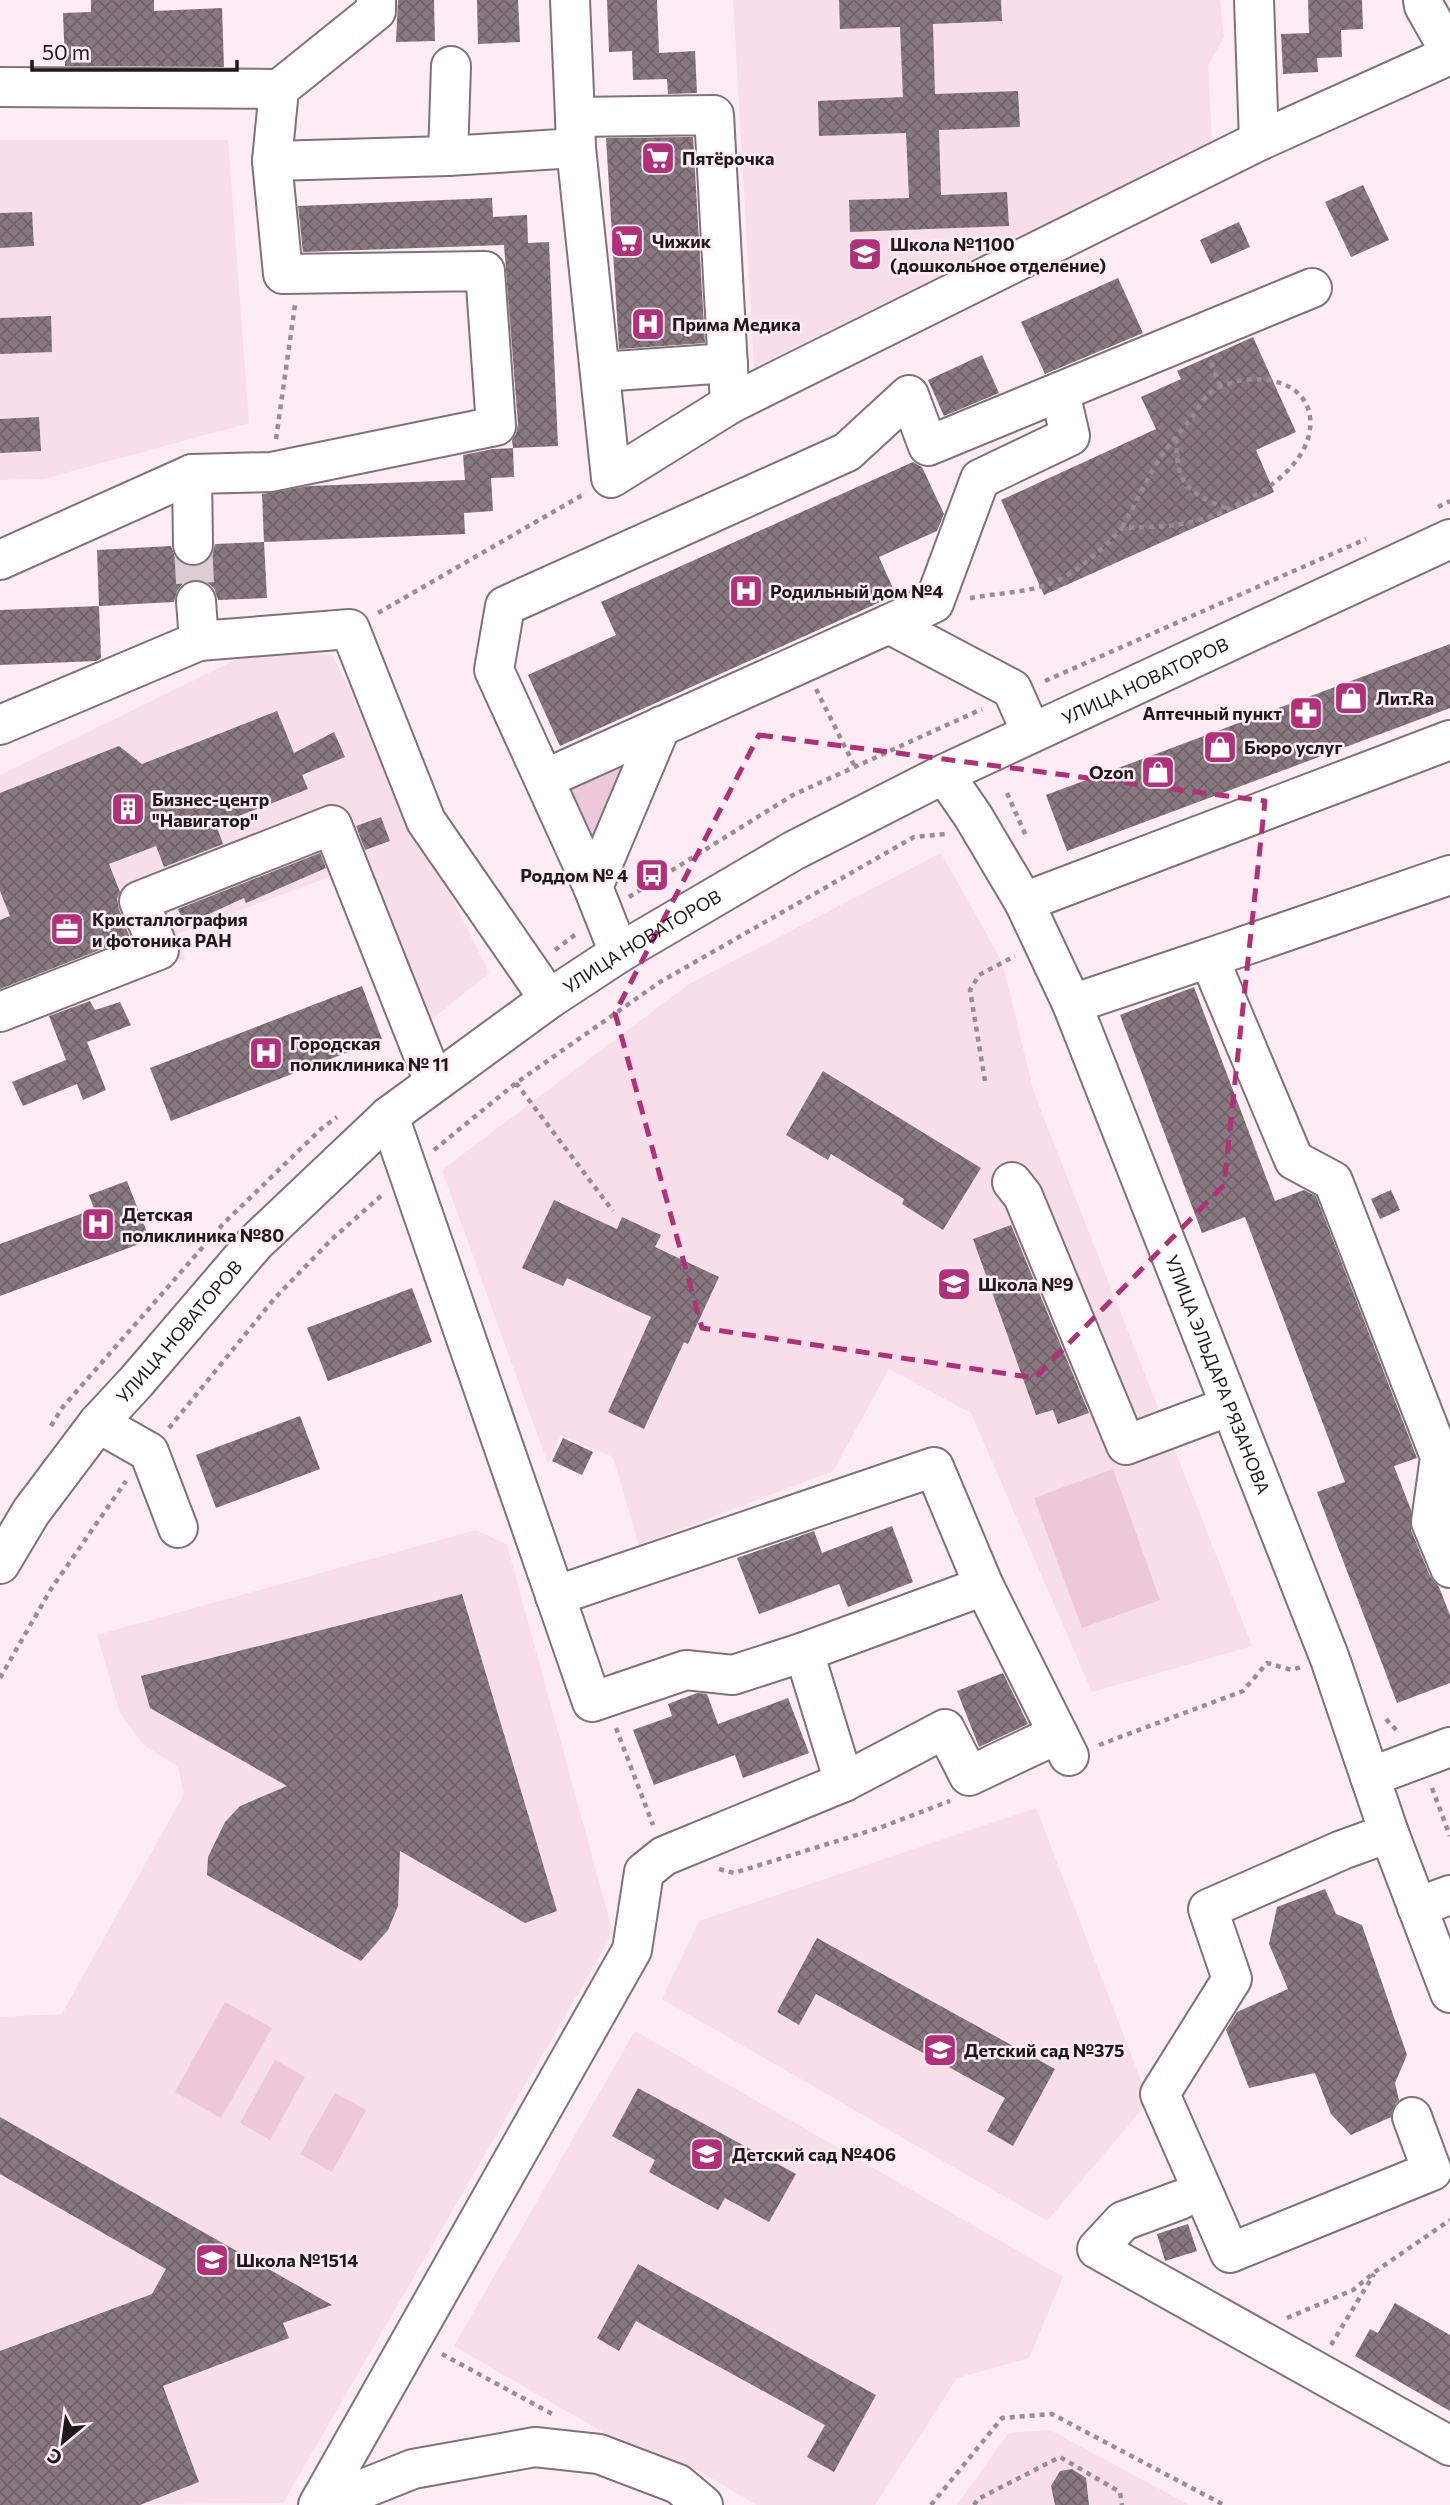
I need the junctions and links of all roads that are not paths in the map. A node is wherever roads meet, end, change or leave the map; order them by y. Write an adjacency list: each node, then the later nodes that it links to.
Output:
1 (376, 0): 8 (street)
2 (570, 0): 9 (street)
3 (1254, 0): 10 (street)
4 (1428, 2): 5 (street)
5 (1450, 53): 10 (street)
6 (451, 66): 11 (street)
7 (0, 88): 8 (street)
8 (279, 89): 12 (street)
9 (576, 133): 11 (street); 14 (street); 15 (street)
10 (1259, 141): 17 (street)
11 (448, 156): 12 (street)
12 (272, 161): 18 (street)
13 (1312, 288): 16 (street)
14 (728, 363): 15 (street); 17 (street)
15 (600, 372): 17 (street)
16 (1060, 392): 23 (street); 32 (street)
17 (730, 404)
18 (192, 474): 20 (street); 21 (street)
19 (1450, 539): 27 (street, УЛИЦА НОВАТОРОВ)
20 (193, 545)
21 (0, 560)
22 (196, 601): 24 (street)
23 (889, 624): 26 (street); 27 (street)
24 (199, 641): 25 (street); 36 (street)
25 (0, 725)
26 (661, 726): 29 (street); 32 (street)
27 (1031, 732): 30 (street, УЛИЦА НОВАТОРОВ)
28 (1450, 740): 33 (street)
29 (558, 773)
30 (944, 774): 33 (street, УЛИЦА ЭЛЬДАРА РЯЗАНОВА); 34 (street, УЛИЦА НОВАТОРОВ)
31 (1450, 875): 35 (street)
32 (593, 887): 34 (street)
33 (1024, 902): 37 (street, УЛИЦА ЭЛЬДАРА РЯЗАНОВА)
34 (619, 953): 36 (street, УЛИЦА НОВАТОРОВ)
35 (1209, 958): 37 (street); 46 (street)
36 (549, 999): 39 (street, УЛИЦА НОВАТОРОВ)
37 (1074, 1007): 42 (street, УЛИЦА ЭЛЬДАРА РЯЗАНОВА)
38 (0, 1012): 39 (street)
39 (434, 1082): 40 (street, УЛИЦА НОВАТОРОВ)
40 (389, 1116): 43 (street, УЛИЦА НОВАТОРОВ); 48 (street)
41 (1012, 1182): 42 (street)
42 (1230, 1406): 51 (street, УЛИЦА ЭЛЬДАРА РЯЗАНОВА)
43 (98, 1423): 44 (street); 45 (street, УЛИЦА НОВАТОРОВ)
44 (178, 1528)
45 (0, 1564)
46 (1450, 1568)
47 (984, 1586): 48 (street); 49 (street); 52 (street)
48 (555, 1596): 49 (street)
49 (804, 1652): 52 (street)
50 (1450, 1746): 51 (street)
51 (1370, 1777): 53 (street, УЛИЦА ЭЛЬДАРА РЯЗАНОВА)
52 (844, 1782): 61 (street)
53 (1389, 1833): 54 (street, УЛИЦА ЭЛЬДАРА РЯЗАНОВА); 56 (street)
54 (1434, 1901): 55 (street, УЛИЦА ЭЛЬДАРА РЯЗАНОВА)
55 (1450, 1993)
56 (1412, 2117)
57 (1180, 2200): 58 (street)
58 (1137, 2216): 59 (street); 59 (street)
59 (1149, 2278): 60 (street)
60 (1450, 2446)
61 (321, 2505): 62 (street)
62 (703, 2505)

